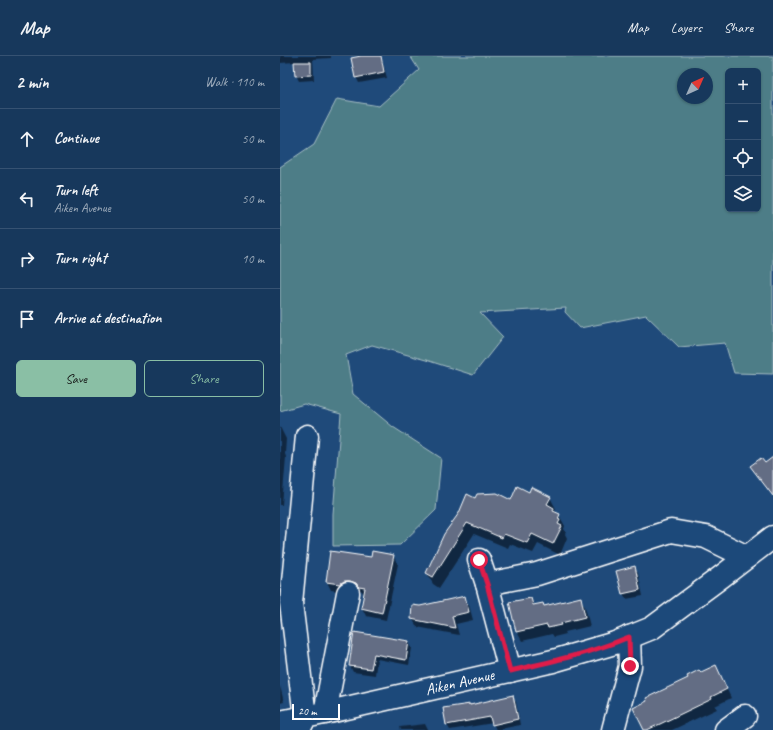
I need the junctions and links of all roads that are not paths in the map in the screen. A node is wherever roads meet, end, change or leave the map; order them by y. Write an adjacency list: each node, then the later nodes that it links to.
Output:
1 (307, 436): 10 (street)
2 (773, 537): 3 (street, Aiken Avenue)
3 (747, 558): 5 (street); 7 (street, Aiken Avenue)
4 (479, 560): 5 (street)
5 (487, 584): 8 (street)
6 (348, 593): 10 (street)
7 (629, 637): 8 (street, Aiken Avenue); 12 (street)
8 (510, 671): 10 (street, Aiken Avenue)
9 (745, 716): 13 (street)
10 (309, 720): 11 (street, Aiken Avenue)
11 (280, 722)
12 (613, 730)
13 (726, 730)

